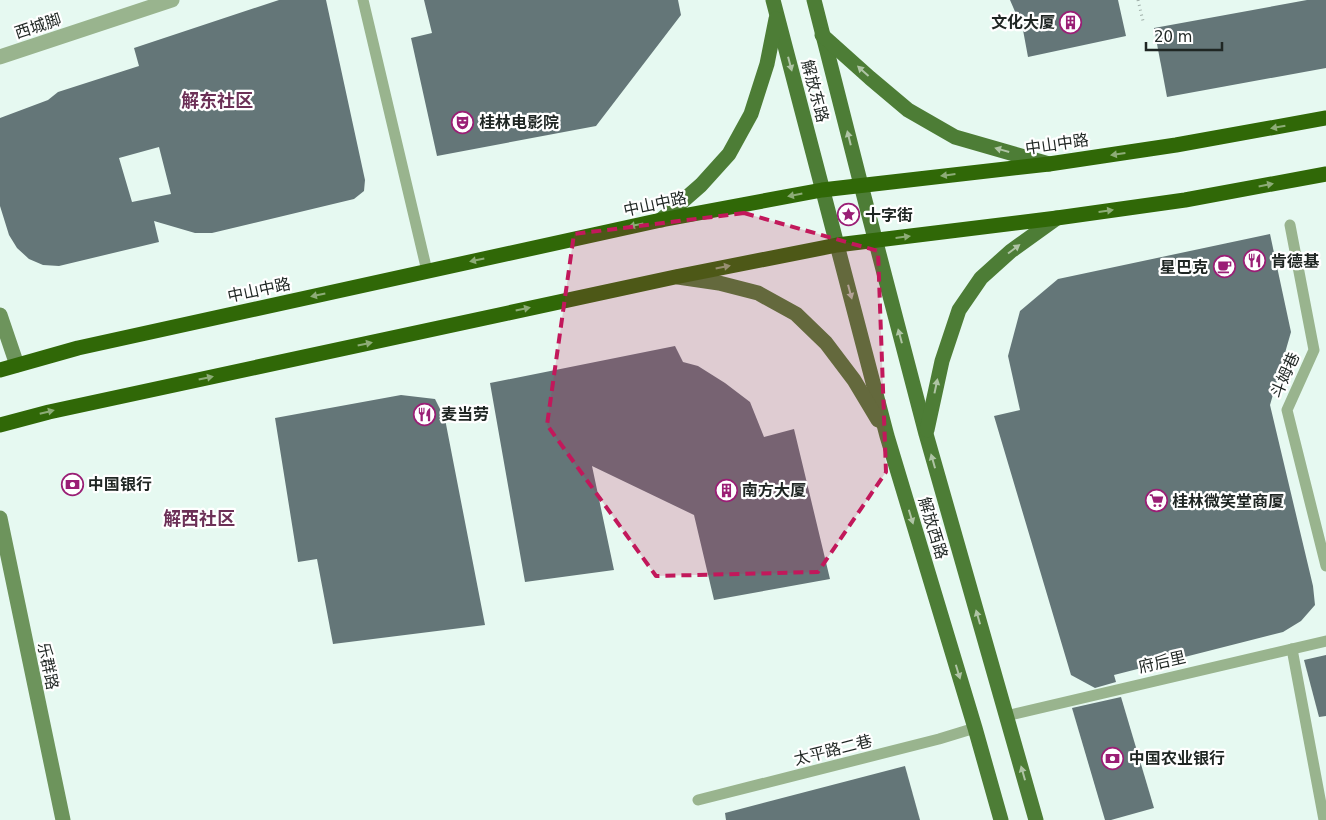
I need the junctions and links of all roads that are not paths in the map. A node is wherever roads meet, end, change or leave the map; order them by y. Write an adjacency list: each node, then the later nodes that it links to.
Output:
1 (172, 0): 7 (street, 西城脚)
2 (363, 0): 18 (lane)
3 (773, 0): 5 (main road, 解放东路)
4 (814, 0): 6 (main road, 解放东路)
5 (777, 15): 12 (main road, 解放东路, one-way to 12); 14 (main road)
6 (822, 34): 9 (main road, one-way to 6); 11 (main road, 解放东路, one-way to 6)
7 (0, 57)
8 (1326, 118): 9 (highway, 中山中路, one-way to 9)
9 (1049, 164): 11 (highway, 中山中路, one-way to 11)
10 (1326, 174): 13 (highway, one-way to 10)
11 (861, 185): 12 (highway, 中山中路); 16 (main road, 解放东路)
12 (822, 190): 14 (highway, 中山中路, one-way to 14); 17 (main road, 解放东路)
13 (1058, 218): 16 (highway, one-way to 13); 24 (main road, one-way to 13)
14 (661, 220): 18 (highway, 中山中路, one-way to 18)
15 (1290, 225): 27 (lane, 斗姆巷)
16 (875, 241): 17 (highway); 24 (main road, 解放西路, one-way to 16)
17 (837, 245): 19 (highway, one-way to 17); 25 (main road, 解放西路, one-way to 25)
18 (427, 271): 21 (highway, 中山中路, one-way to 21)
19 (675, 277): 23 (highway, one-way to 19); 25 (main road)
20 (0, 315): 21 (street)
21 (17, 365): 22 (highway, 中山中路)
22 (0, 370)
23 (0, 425)
24 (926, 434): 30 (main road, 解放西路, one-way to 24)
25 (887, 436): 31 (main road, 解放西路, one-way to 31)
26 (0, 518): 33 (street, 乐群路)
27 (1326, 566)
28 (1326, 640): 29 (lane, 府后里)
29 (1292, 648): 30 (lane, 府后里); 36 (lane)
30 (1006, 716): 35 (main road, 解放西路, one-way to 30)
31 (975, 728): 32 (lane, 太平路二巷); 34 (main road, 解放西路)
32 (698, 800)
33 (63, 820)
34 (1001, 820)
35 (1036, 820)
36 (1324, 820)

